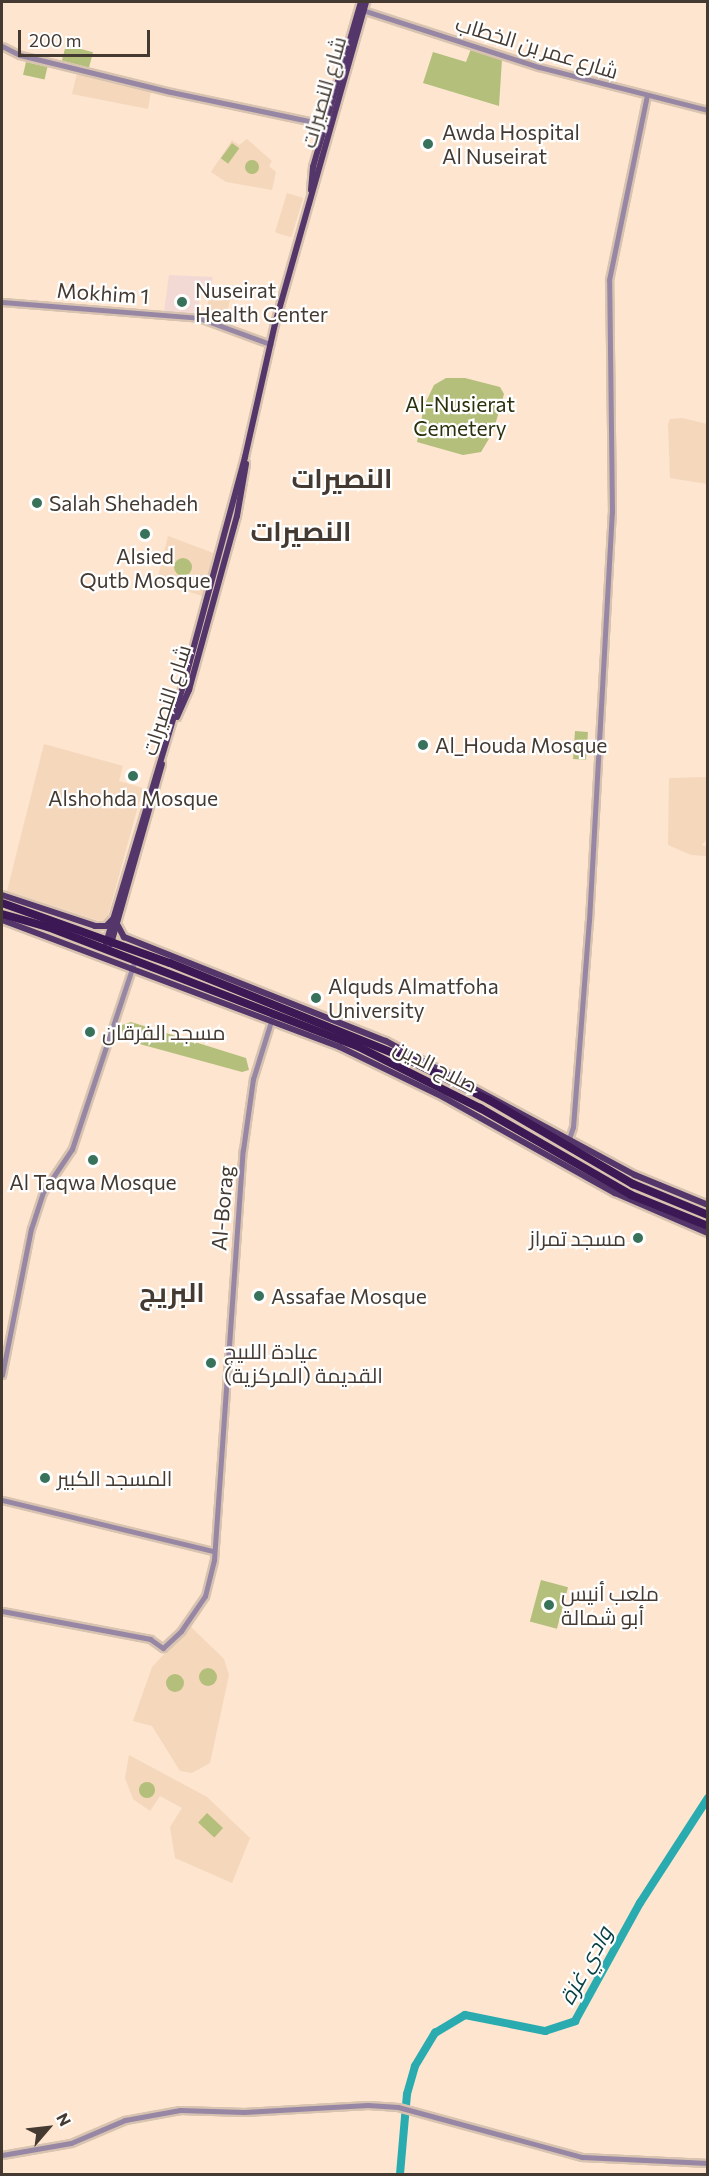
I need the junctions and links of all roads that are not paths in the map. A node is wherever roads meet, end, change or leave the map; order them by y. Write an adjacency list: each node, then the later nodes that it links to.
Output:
1 (360, 2): 3 (main road)
2 (366, 2): 3 (main road, شارع النصيرات)
3 (362, 10): 5 (street, شارع عمر بن الخطاب); 7 (main road, شارع النصيرات); 8 (main road, شارع النصيرات)
4 (2, 46): 7 (street)
5 (647, 95): 6 (street, شارع عمر بن الخطاب); 24 (street)
6 (708, 110)
7 (327, 124): 8 (main road, شارع النصيرات)
8 (311, 190): 10 (main road, شارع النصيرات)
9 (2, 302): 10 (street, Mokhim 1)
10 (270, 344): 11 (main road, شارع النصيرات)
11 (245, 457): 15 (main road, شارع النصيرات); 17 (main road, شارع النصيرات)
12 (2, 895): 15 (main road)
13 (2, 903): 18 (highway, صلاح الدين)
14 (2, 914): 19 (highway, صلاح الدين)
15 (115, 916): 18 (main road, شارع النصيرات)
16 (2, 920): 21 (main road)
17 (117, 924): 18 (main road, شارع النصيرات); 24 (main road)
18 (109, 941): 19 (main road, شارع النصيرات); 22 (highway, صلاح الدين)
19 (106, 950): 20 (highway, صلاح الدين)
20 (135, 960): 21 (street); 23 (highway, صلاح الدين)
21 (131, 969): 23 (main road); 29 (street)
22 (277, 1005): 23 (street, Al-Borag); 26 (highway, صلاح الدين)
23 (272, 1018): 27 (highway, صلاح الدين); 28 (main road); 31 (street, Al-Borag)
24 (569, 1138): 25 (main road)
25 (708, 1205)
26 (708, 1215)
27 (708, 1226)
28 (708, 1233)
29 (2, 1375)
30 (2, 1500): 31 (street)
31 (213, 1551): 32 (street, Al-Borag)
32 (2, 1611)
33 (2, 2156): 34 (street)
34 (708, 2163)

